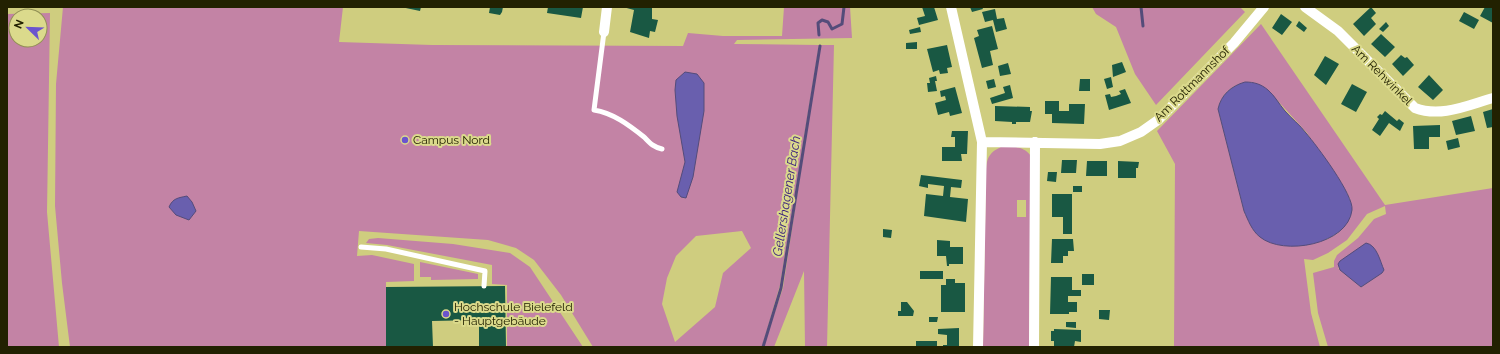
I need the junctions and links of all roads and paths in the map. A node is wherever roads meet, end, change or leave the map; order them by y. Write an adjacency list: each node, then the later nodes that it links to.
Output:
1 (607, 7): 5 (street)
2 (951, 7): 7 (street)
3 (1264, 7): 8 (street, Am Rottmannshof)
4 (1305, 7): 6 (street, Am Rehwinkel)
5 (604, 32): 9 (lane)
6 (1493, 98)
7 (982, 142): 8 (street, Am Rottmannshof); 12 (street)
8 (1036, 142): 13 (street)
9 (662, 149)
10 (361, 248): 11 (lane)
11 (484, 286)
12 (978, 347)
13 (1034, 347)

